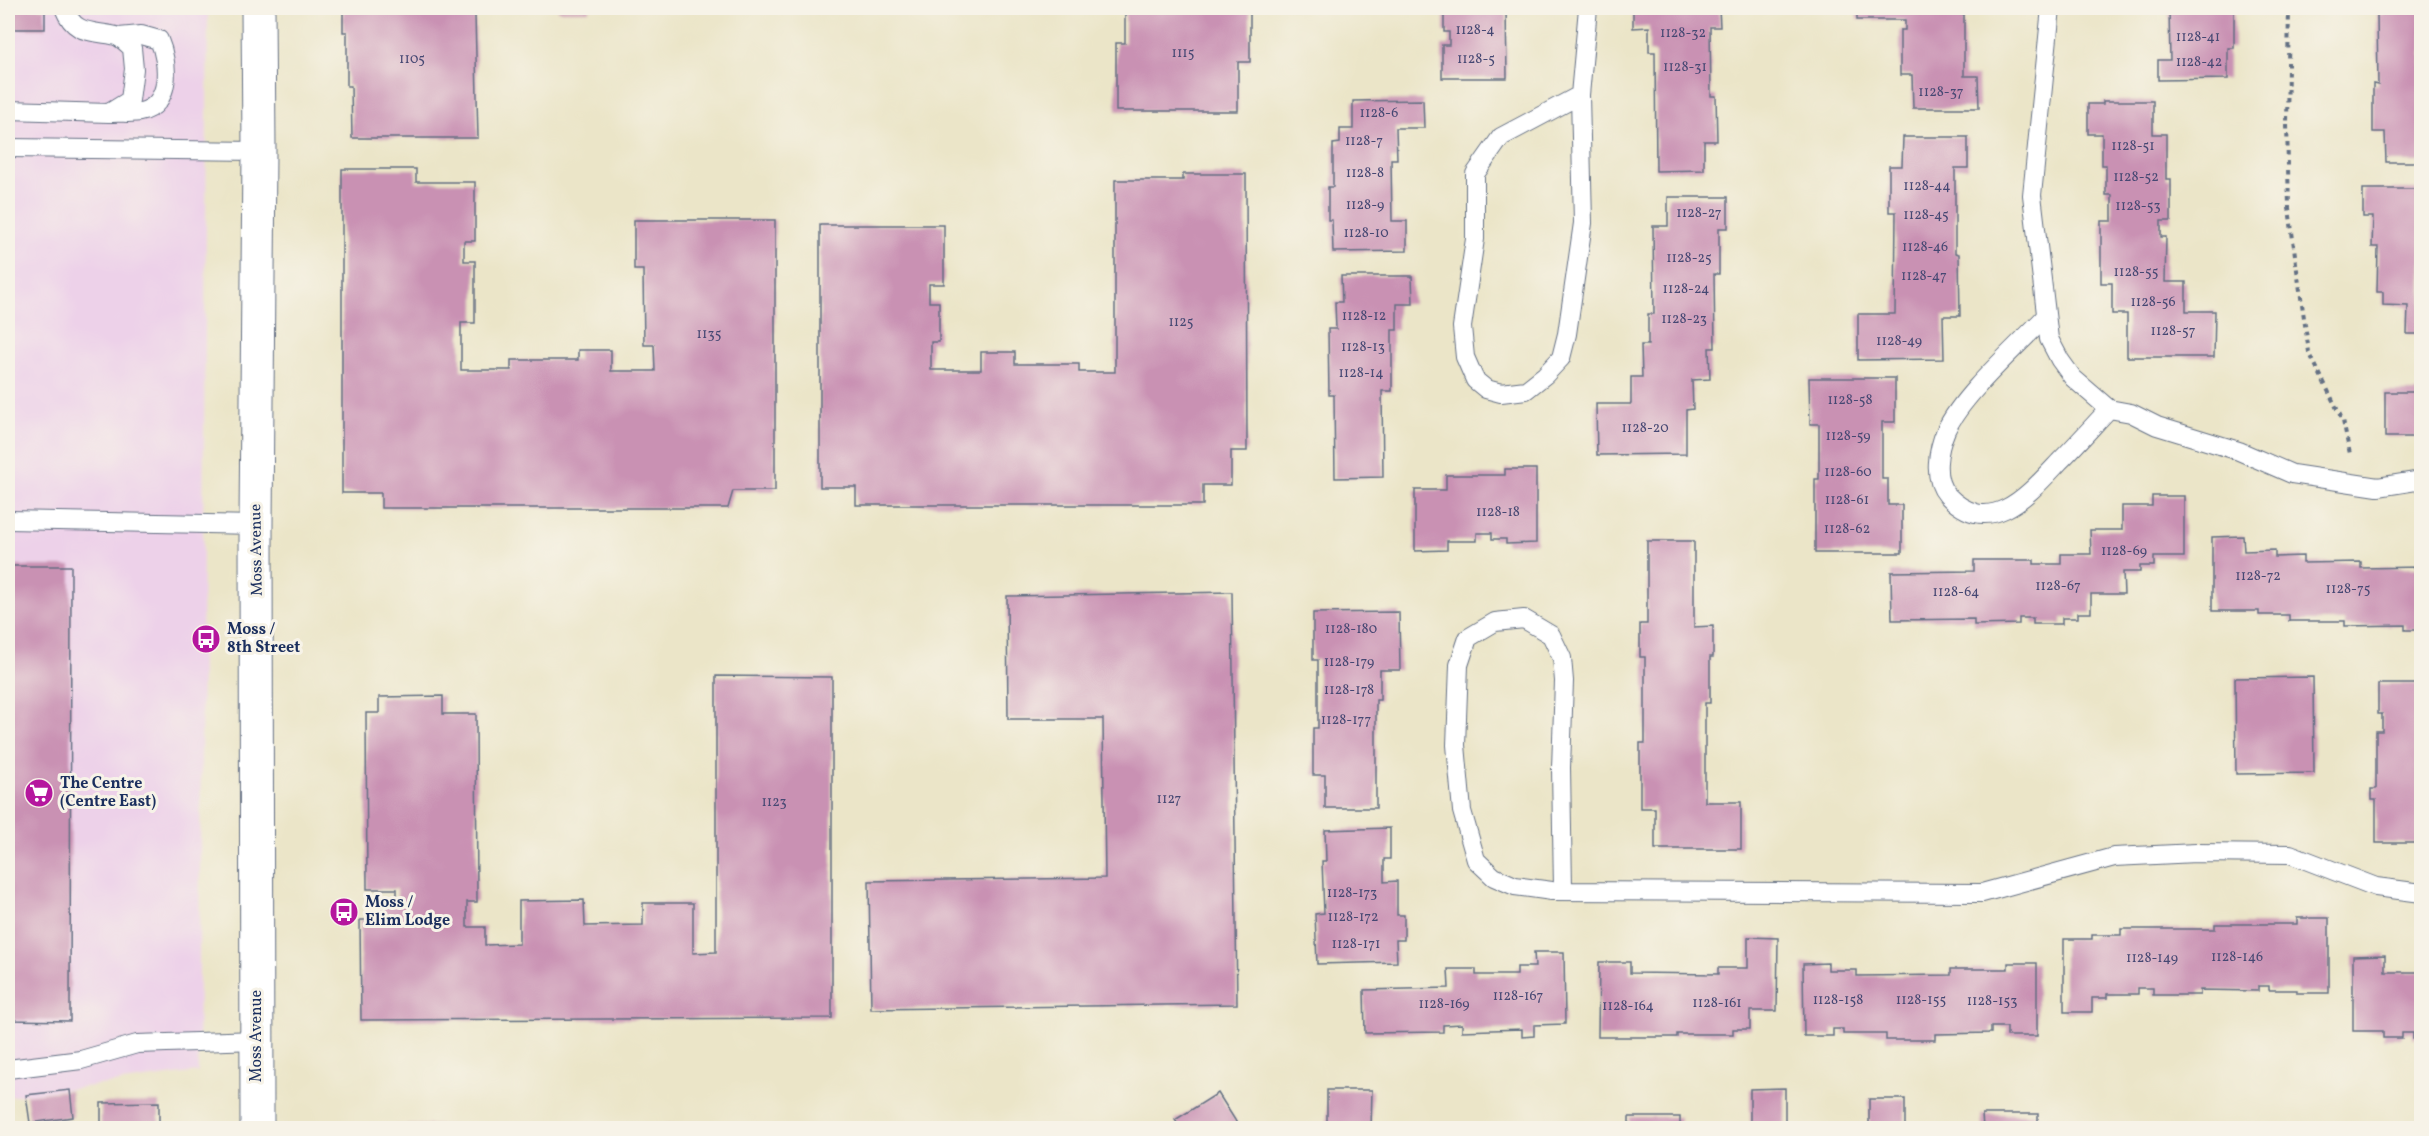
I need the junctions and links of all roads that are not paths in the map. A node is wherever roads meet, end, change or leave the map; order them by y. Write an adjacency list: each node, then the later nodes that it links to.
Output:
1 (64, 8): 5 (lane)
2 (258, 8): 10 (street, Moss Avenue)
3 (1588, 8): 6 (lane)
4 (2051, 8): 11 (lane)
5 (119, 37): 8 (lane); 8 (lane)
6 (1580, 95): 6 (lane)
7 (8, 110): 8 (lane)
8 (110, 113)
9 (8, 148): 10 (lane)
10 (259, 151): 15 (street, Moss Avenue)
11 (2045, 317): 12 (lane); 12 (lane)
12 (2109, 410): 13 (lane)
13 (2421, 480)
14 (8, 520): 15 (lane)
15 (256, 525): 18 (street, Moss Avenue)
16 (1563, 889): 16 (lane); 17 (lane)
17 (2421, 893)
18 (257, 1040): 19 (lane); 20 (street, Moss Avenue)
19 (8, 1069)
20 (257, 1128)

